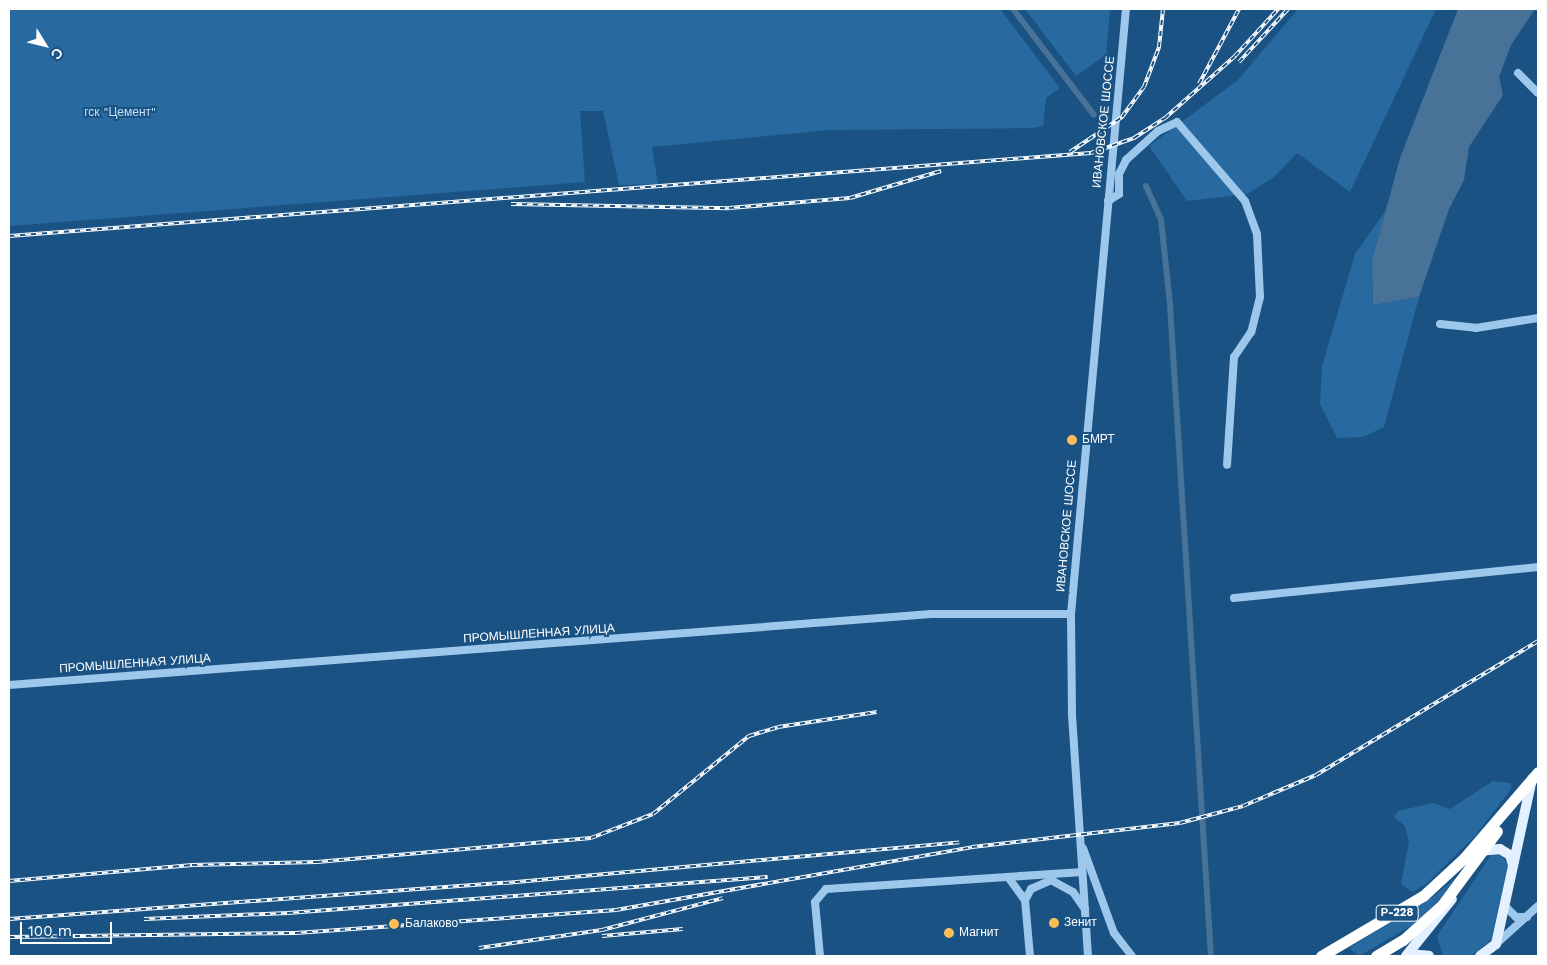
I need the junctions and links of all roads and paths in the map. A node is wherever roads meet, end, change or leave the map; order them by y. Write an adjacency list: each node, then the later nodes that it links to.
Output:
1 (1126, 9): 4 (street, ИВАНОВСКОЕ ШОССЕ)
2 (1518, 73): 3 (street)
3 (1538, 93)
4 (1108, 201): 7 (street); 10 (street, ИВАНОВСКОЕ ШОССЕ)
5 (1538, 318): 6 (street)
6 (1440, 324)
7 (1227, 465)
8 (1538, 568): 9 (street)
9 (1234, 598)
10 (1071, 614): 11 (street, ПРОМЫШЛЕННАЯ УЛИЦА); 13 (street, ИВАНОВСКОЕ ШОССЕ)
11 (9, 685)
12 (1535, 776): 14 (highway, Р-228); 15 (main road)
13 (1080, 841): 16 (street, ИВАНОВСКОЕ ШОССЕ); 30 (street)
14 (1476, 850): 15 (main road); 18 (highway, Р-228); 25 (highway, Р-228)
15 (1513, 866): 21 (main road)
16 (1082, 872): 17 (street); 22 (street, ИВАНОВСКОЕ ШОССЕ)
17 (1008, 877): 19 (street); 27 (street)
18 (1465, 877): 26 (main road); 33 (highway, Р-228)
19 (1025, 900): 22 (street); 28 (street)
20 (1538, 906): 23 (street)
21 (1506, 907): 23 (street); 24 (main road)
22 (1085, 909): 29 (street, ИВАНОВСКОЕ ШОССЕ)
23 (1527, 917): 24 (street)
24 (1496, 944): 35 (main road)
25 (1338, 948): 31 (highway, Р-228); 32 (highway)
26 (1407, 955): 34 (main road)
27 (820, 956)
28 (1030, 956)
29 (1088, 956)
30 (1132, 956)
31 (1321, 956)
32 (1349, 956)
33 (1376, 956)
34 (1429, 956)
35 (1480, 956)

